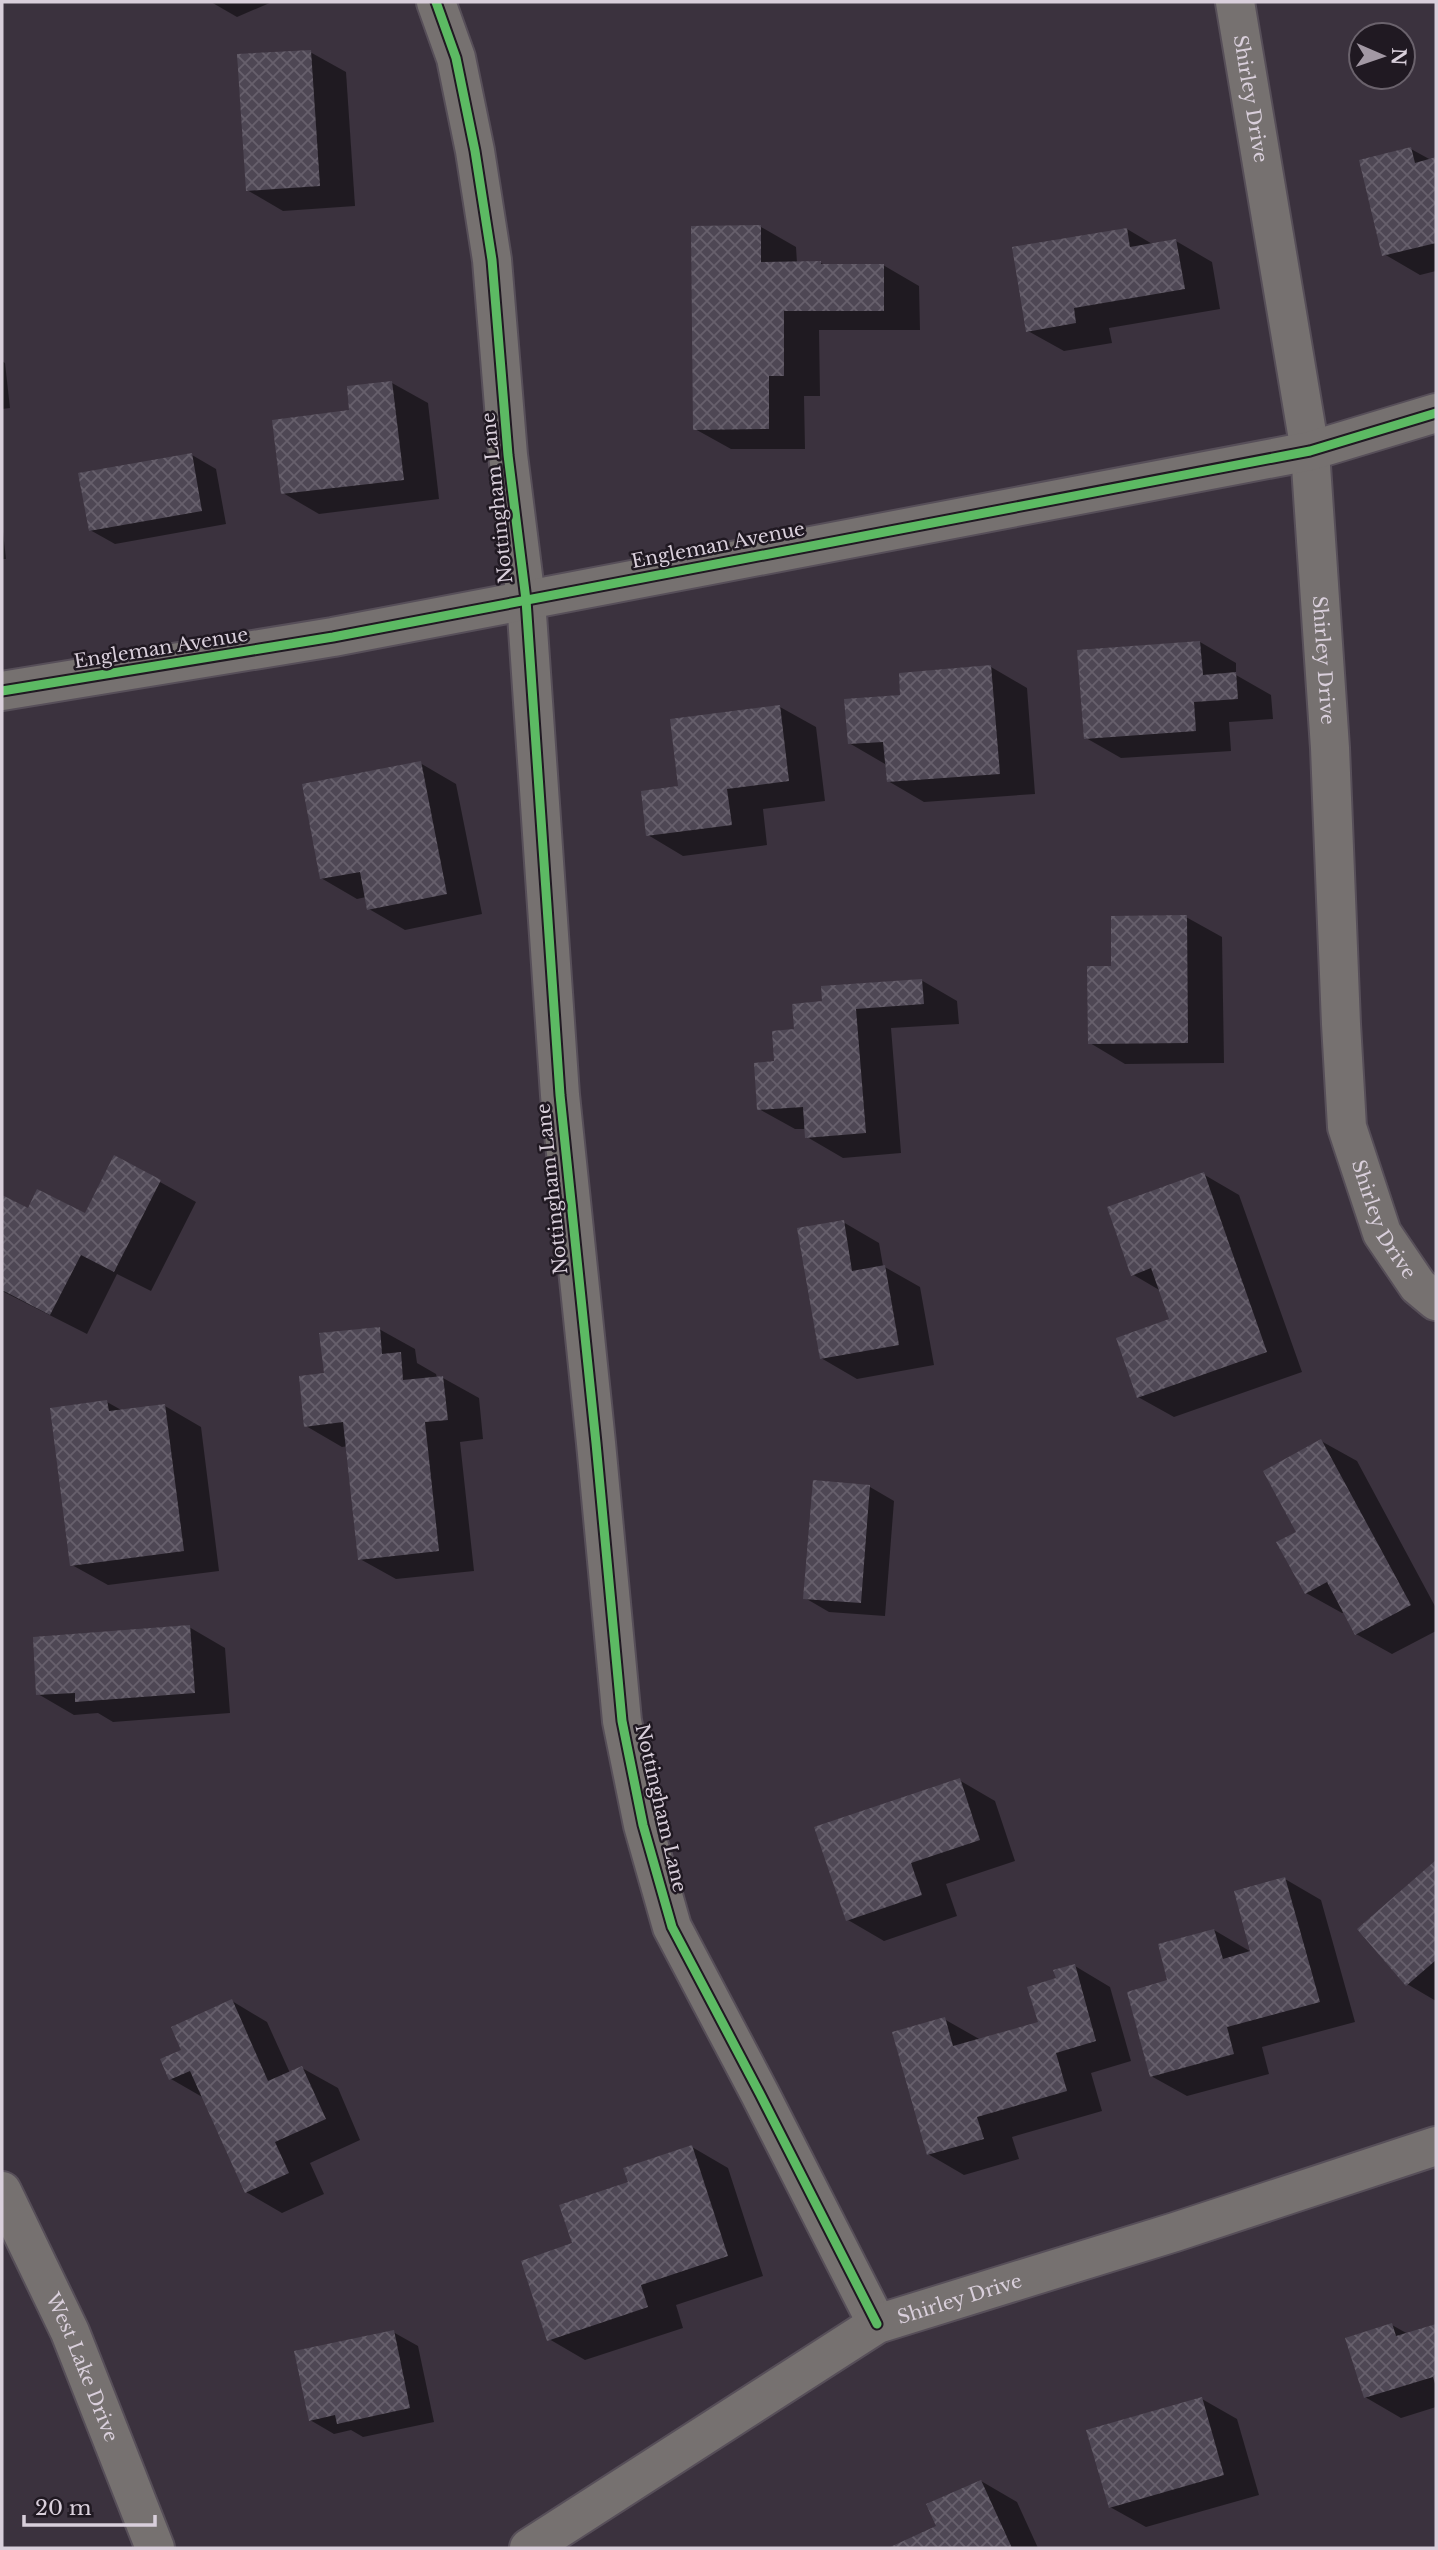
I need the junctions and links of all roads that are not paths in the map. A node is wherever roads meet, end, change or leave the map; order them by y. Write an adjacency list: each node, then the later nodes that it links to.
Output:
1 (436, 2): 5 (street, Nottingham Lane)
2 (1235, 2): 4 (street, Shirley Drive)
3 (1436, 413): 4 (street, Engleman Avenue)
4 (1310, 451): 5 (street, Engleman Avenue); 7 (street, Shirley Drive)
5 (526, 600): 6 (street, Engleman Avenue); 10 (street, Nottingham Lane)
6 (2, 691)
7 (1436, 1301)
8 (1436, 2146): 10 (street, Shirley Drive)
9 (2, 2191): 11 (street, West Lake Drive)
10 (877, 2324): 12 (street, Shirley Drive)
11 (155, 2548)
12 (529, 2548)

